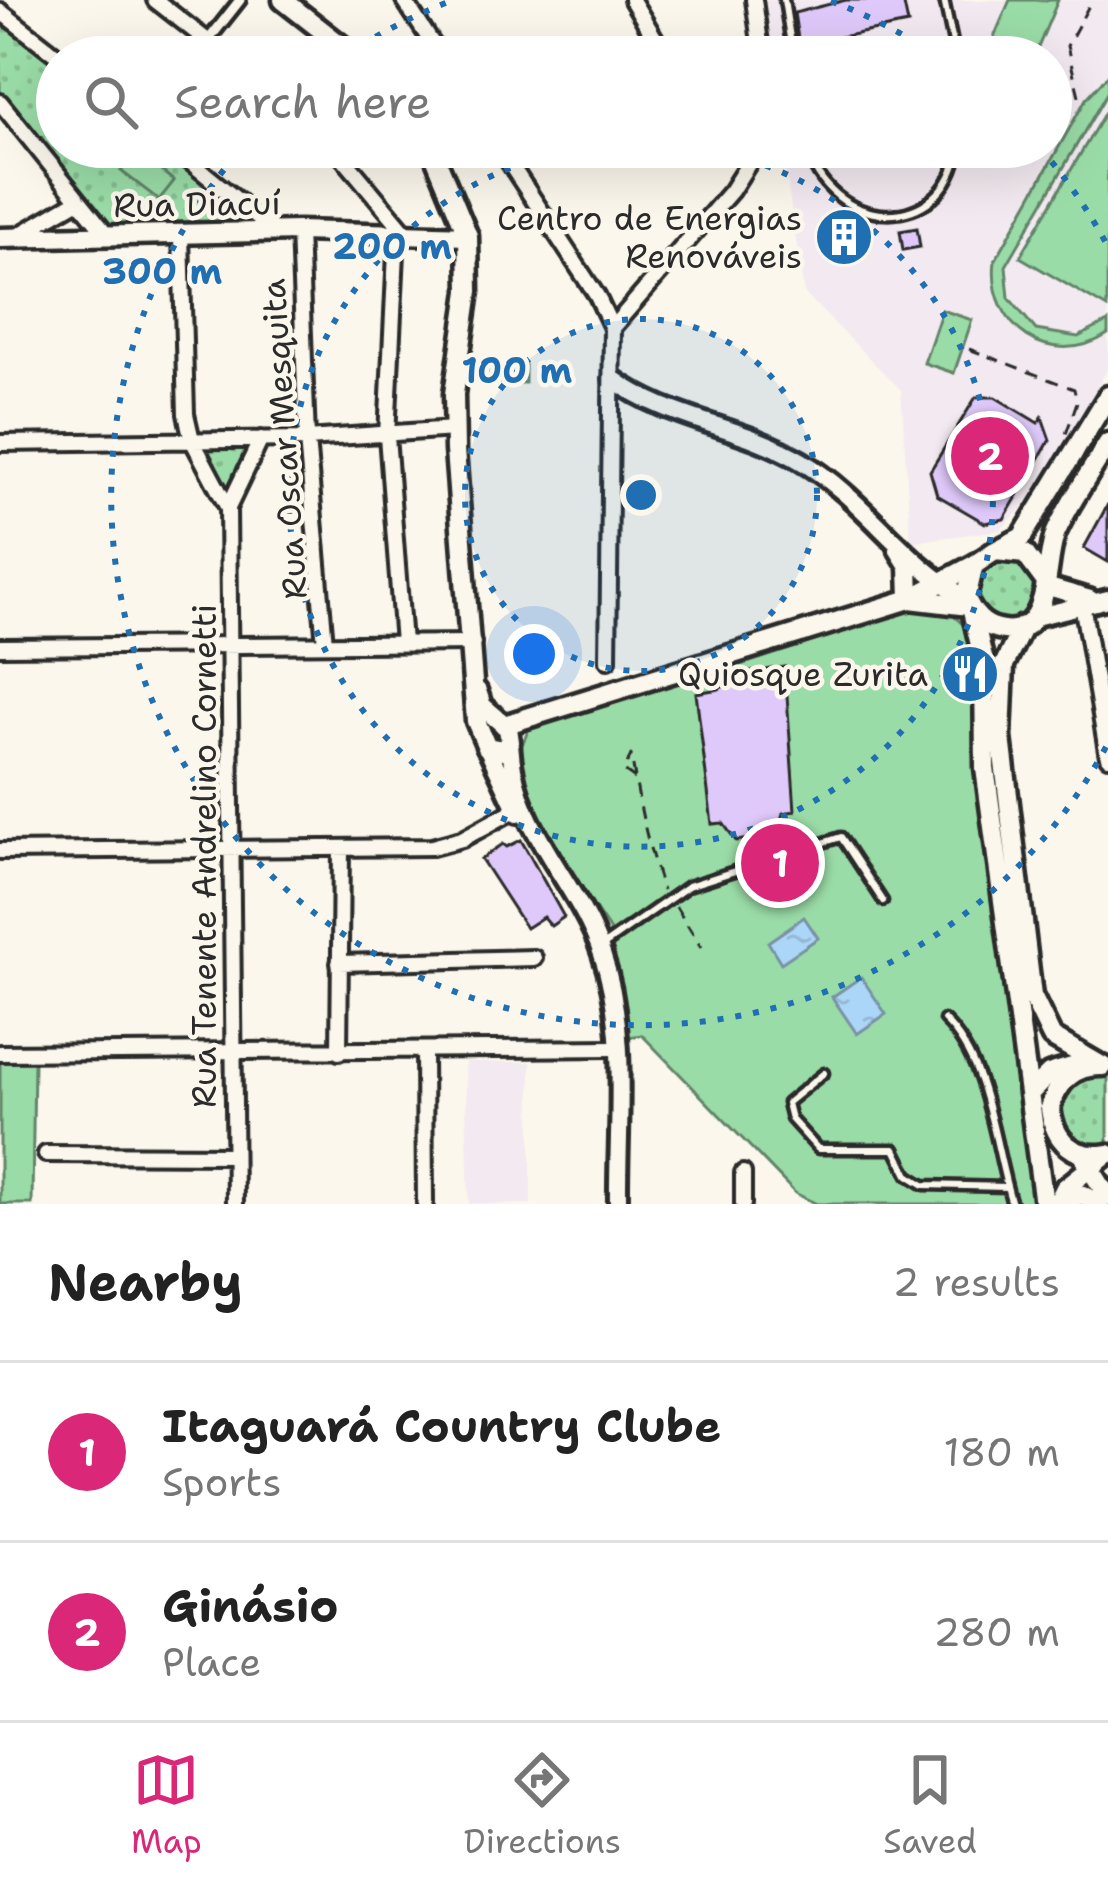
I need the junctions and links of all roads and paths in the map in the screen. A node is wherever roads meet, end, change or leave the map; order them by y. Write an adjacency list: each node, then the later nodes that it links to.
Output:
1 (155, 0): 11 (street)
2 (240, 0): 12 (street)
3 (283, 0): 13 (main road)
4 (404, 0): 14 (street)
5 (632, 0): 15 (street)
6 (754, 0): 16 (street)
7 (784, 0): 17 (lane)
8 (944, 0): 18 (lane)
9 (1092, 0): 19 (path)
10 (0, 11): 20 (street)
11 (203, 36)
12 (211, 36)
13 (329, 36)
14 (427, 36)
15 (653, 36)
16 (759, 36)
17 (790, 36)
18 (952, 36)
19 (1072, 37)
20 (36, 40)
21 (1072, 69): 22 (path)
22 (1078, 96)
23 (0, 102): 24 (street)
24 (36, 148)
25 (51, 168): 33 (street)
26 (198, 168): 35 (street, Rua Oscar Mesquita)
27 (351, 168): 36 (street)
28 (439, 168): 39 (main road)
29 (513, 168): 41 (street)
30 (746, 168): 41 (street)
31 (817, 168): 32 (lane)
32 (949, 168)
33 (77, 201): 38 (street); 40 (street)
34 (299, 231): 35 (main road, Rua Diacuí); 36 (main road, Rua Diacuí); 48 (street, Rua Oscar Mesquita)
35 (276, 232): 37 (main road, Rua Diacuí)
36 (401, 232): 39 (main road, Rua Diacuí); 46 (street)
37 (181, 235): 38 (main road, Rua Diacuí); 49 (street)
38 (108, 236): 40 (main road, Rua Diacuí)
39 (467, 236): 45 (main road)
40 (8, 238)
41 (612, 328): 43 (street)
42 (969, 349): 50 (path)
43 (613, 379): 54 (street); 68 (street)
44 (1108, 396): 55 (main road)
45 (454, 429): 46 (street); 64 (main road)
46 (387, 436): 48 (street); 63 (street)
47 (261, 439): 48 (street); 49 (street); 53 (street)
48 (307, 439): 65 (street, Rua Oscar Mesquita)
49 (192, 440): 51 (street); 53 (street)
50 (1063, 442)
51 (0, 443)
52 (1108, 443): 58 (main road)
53 (228, 508): 66 (street, Rua Tenente Andrelino Cornetti)
54 (899, 550): 56 (street); 57 (street); 59 (main road)
55 (995, 551): 56 (main road); 58 (main road)
56 (966, 568): 57 (main road); 61 (main road)
57 (937, 582): 59 (main road); 61 (street)
58 (1045, 583): 60 (street); 62 (main road)
59 (910, 599): 61 (main road); 70 (main road)
60 (1094, 601): 62 (street); 72 (street)
61 (969, 605): 62 (main road); 92 (main road)
62 (1029, 622): 90 (main road)
63 (403, 643): 64 (street); 65 (street)
64 (473, 643): 69 (main road)
65 (325, 644): 66 (street)
66 (230, 645): 67 (street); 76 (street, Rua Tenente Andrelino Cornetti)
67 (0, 647)
68 (608, 660)
69 (477, 691): 70 (main road); 71 (main road)
70 (507, 734): 71 (main road); 74 (street)
71 (485, 743): 74 (street)
72 (1108, 758)
73 (635, 779): 78 (path)
74 (521, 813): 75 (street); 81 (street)
75 (341, 848): 76 (street); 83 (street)
76 (231, 849): 77 (street); 89 (street, Rua Tenente Andrelino Cornetti)
77 (0, 850)
78 (665, 899): 79 (lane); 80 (path); 81 (lane)
79 (883, 901)
80 (701, 947)
81 (600, 948): 85 (street)
82 (534, 958): 83 (street)
83 (339, 963): 87 (street)
84 (944, 1020): 98 (lane)
85 (616, 1048): 86 (street); 103 (street)
86 (424, 1051): 87 (street); 102 (street)
87 (338, 1052): 89 (street)
88 (0, 1053): 89 (street)
89 (233, 1053): 95 (street, Rua Tenente Andrelino Cornetti)
90 (1100, 1062): 92 (main road); 96 (main road)
91 (824, 1073): 98 (lane)
92 (1029, 1094): 93 (main road)
93 (1032, 1123): 96 (main road); 100 (main road)
94 (46, 1154): 95 (street)
95 (234, 1155): 101 (street, Rua Tenente Andrelino Cornetti)
96 (1090, 1156): 99 (main road); 100 (main road)
97 (743, 1173): 104 (street)
98 (1006, 1187): 105 (lane)
99 (1108, 1197)
100 (1053, 1203): 106 (main road)
101 (235, 1204)
102 (425, 1204)
103 (618, 1204)
104 (743, 1204)
105 (1012, 1204)
106 (1099, 1204)

